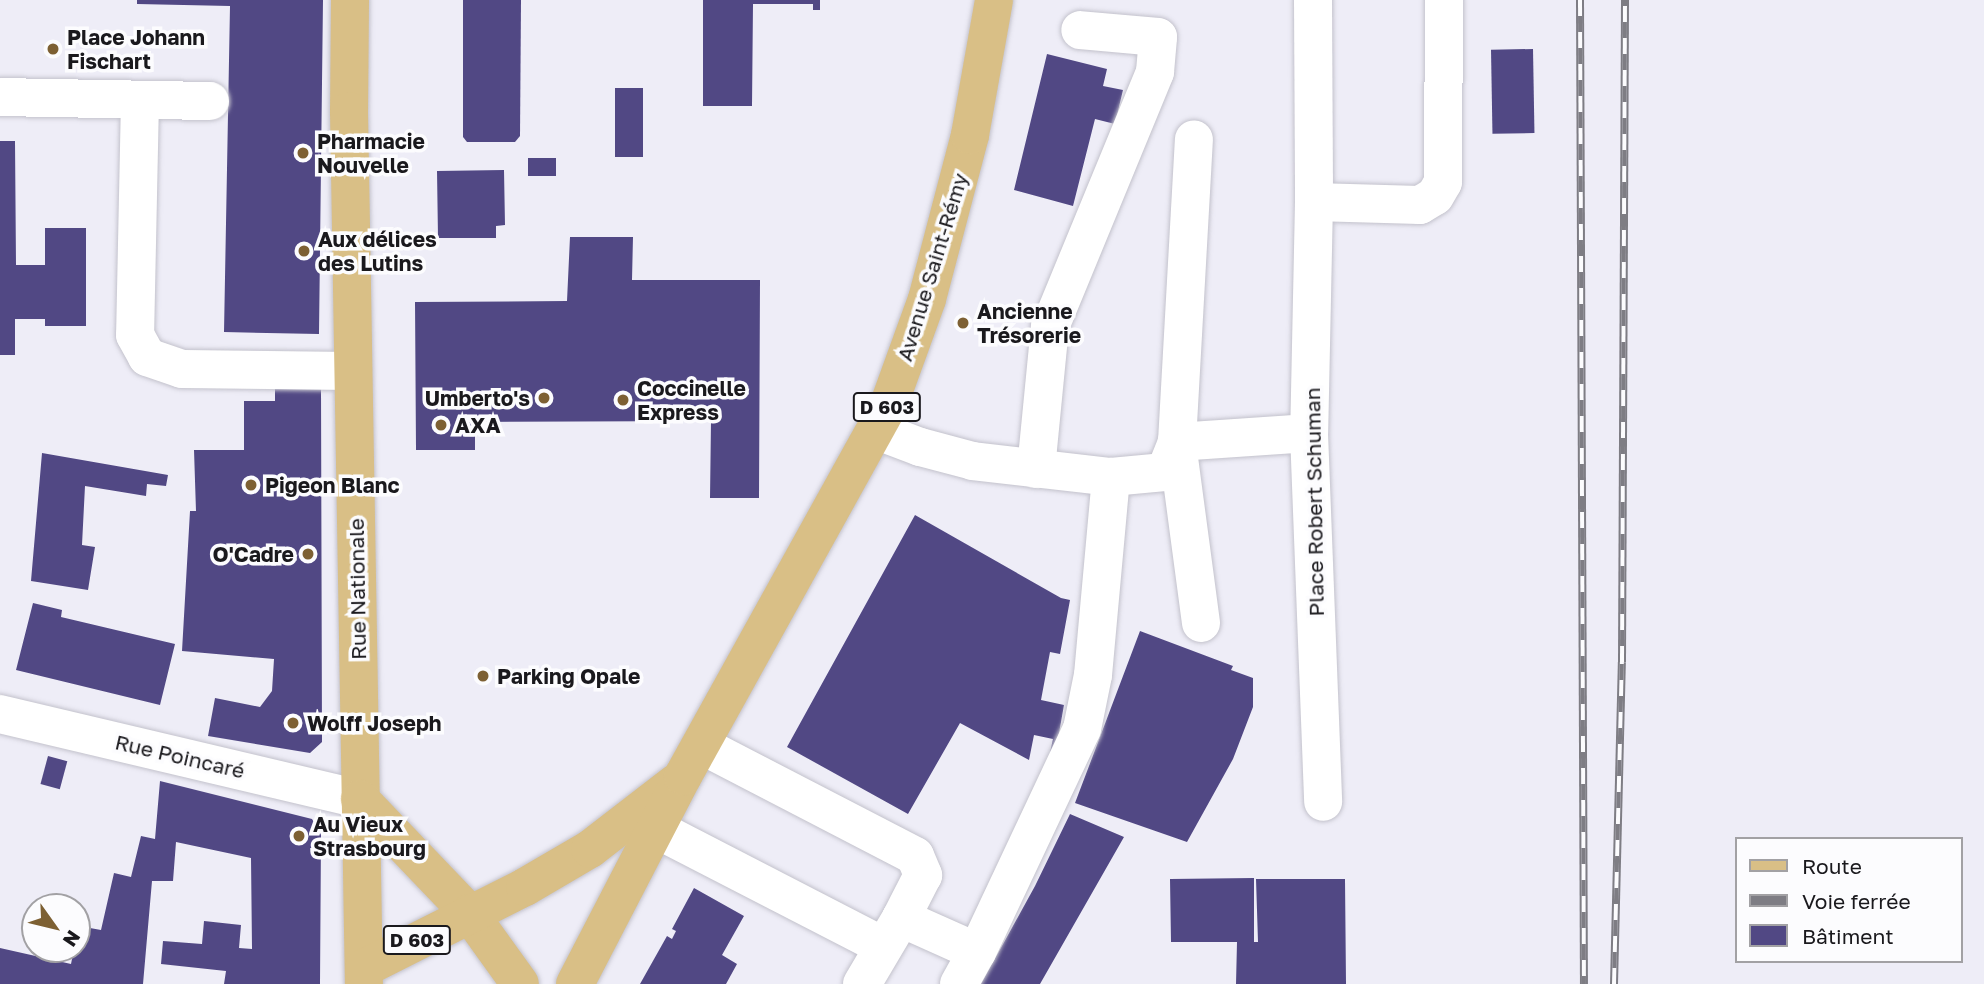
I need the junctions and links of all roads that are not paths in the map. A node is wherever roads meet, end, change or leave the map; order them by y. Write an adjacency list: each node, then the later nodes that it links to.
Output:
1 (350, 0): 11 (main road, Rue Nationale)
2 (994, 0): 12 (main road, Avenue Saint-Rémy / D 603)
3 (1312, 0): 10 (street, Place Robert Schuman)
4 (1444, 0): 10 (street)
5 (1080, 30): 15 (street)
6 (0, 97): 7 (street)
7 (140, 100): 8 (street); 11 (street)
8 (210, 101)
9 (1194, 139): 14 (street)
10 (1314, 202): 13 (street, Place Robert Schuman)
11 (353, 371): 20 (main road, Rue Nationale)
12 (875, 430): 15 (street); 19 (main road, Avenue Saint-Rémy / D 603)
13 (1310, 433): 14 (street); 21 (street, Place Robert Schuman)
14 (1177, 442): 16 (street); 17 (street)
15 (1036, 469): 16 (street)
16 (1111, 477): 25 (street)
17 (1201, 623)
18 (0, 714): 20 (street, Rue Poincaré)
19 (692, 760): 22 (main road, D 603); 23 (main road, Rue Nationale / D 603); 24 (street)
20 (360, 799): 23 (main road); 26 (main road, Rue Nationale)
21 (1324, 802)
22 (656, 829): 24 (street); 28 (main road, D 603)
23 (469, 913): 26 (main road, Rue Nationale / D 603); 27 (main road)
24 (892, 932): 25 (street); 29 (street)
25 (968, 968)
26 (364, 976)
27 (520, 984)
28 (575, 984)
29 (862, 984)

